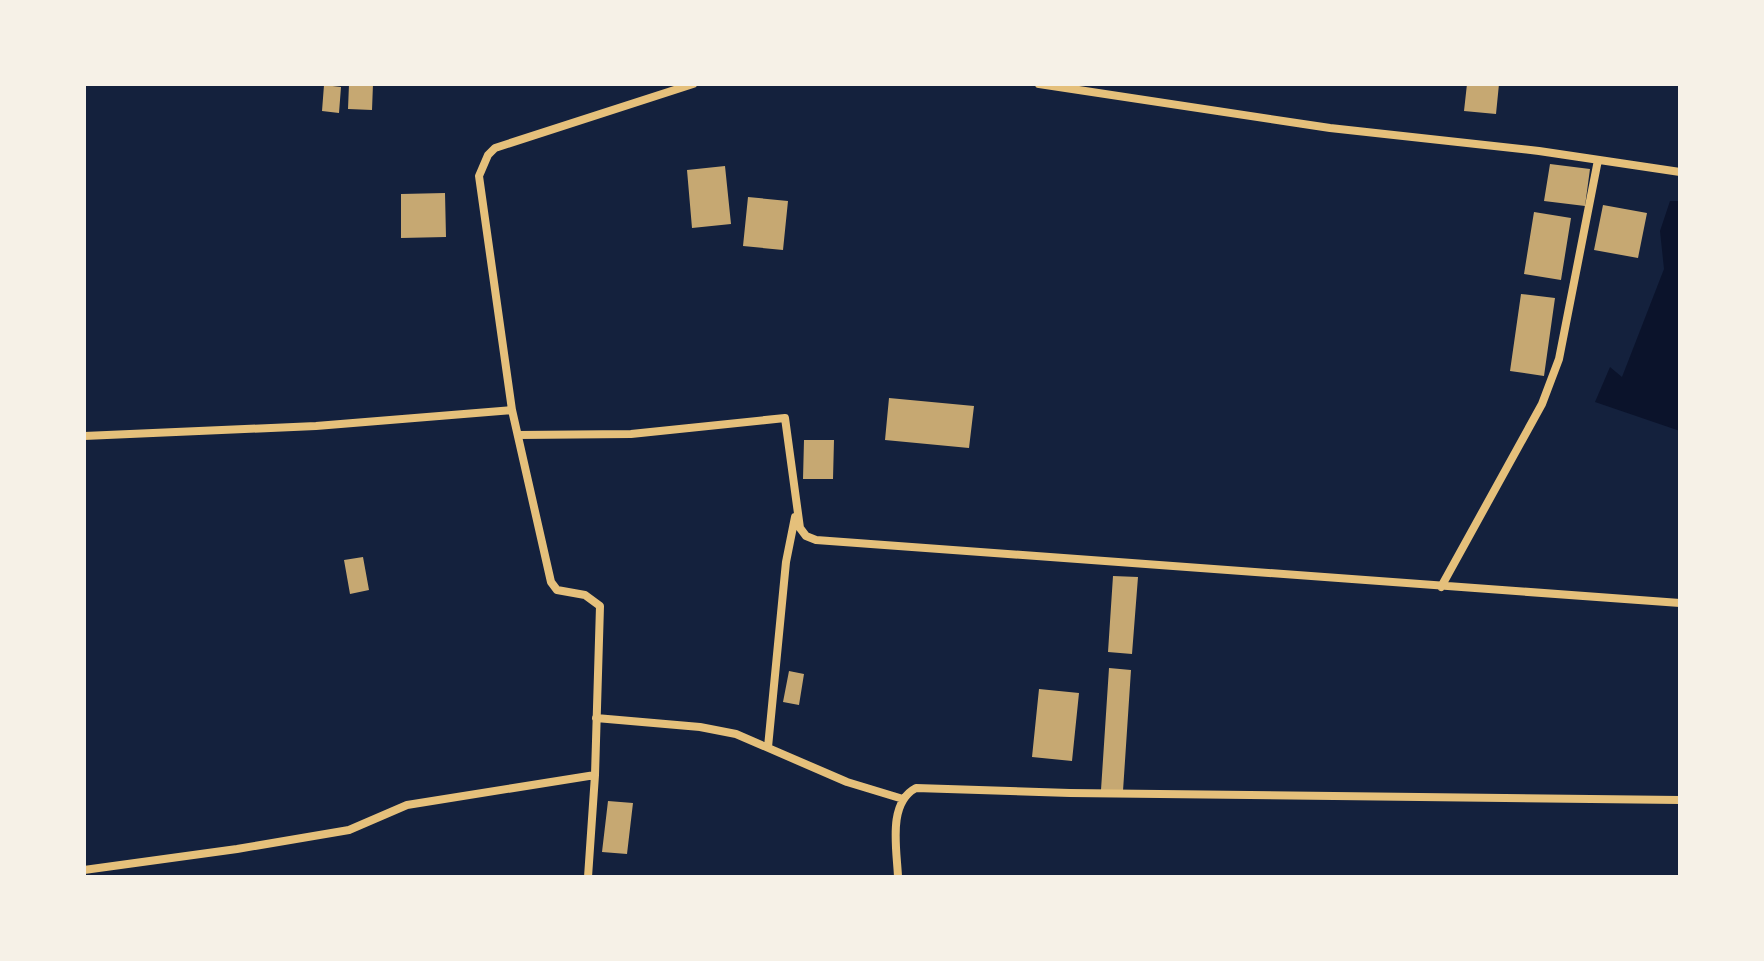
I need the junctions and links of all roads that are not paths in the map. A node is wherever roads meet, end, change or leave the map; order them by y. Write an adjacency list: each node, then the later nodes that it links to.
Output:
1 (693, 84): 5 (street)
2 (1039, 84): 3 (street)
3 (1598, 160): 4 (street); 9 (street)
4 (1680, 172)
5 (512, 410): 6 (street); 7 (street)
6 (518, 435): 8 (street); 11 (street)
7 (84, 436)
8 (796, 513): 9 (street); 12 (street)
9 (1441, 587): 10 (street)
10 (1680, 603)
11 (596, 718): 12 (street); 13 (street)
12 (768, 747): 14 (street)
13 (595, 775): 16 (street); 17 (street)
14 (903, 799): 15 (street); 18 (street)
15 (1680, 800)
16 (84, 870)
17 (588, 877)
18 (898, 877)

